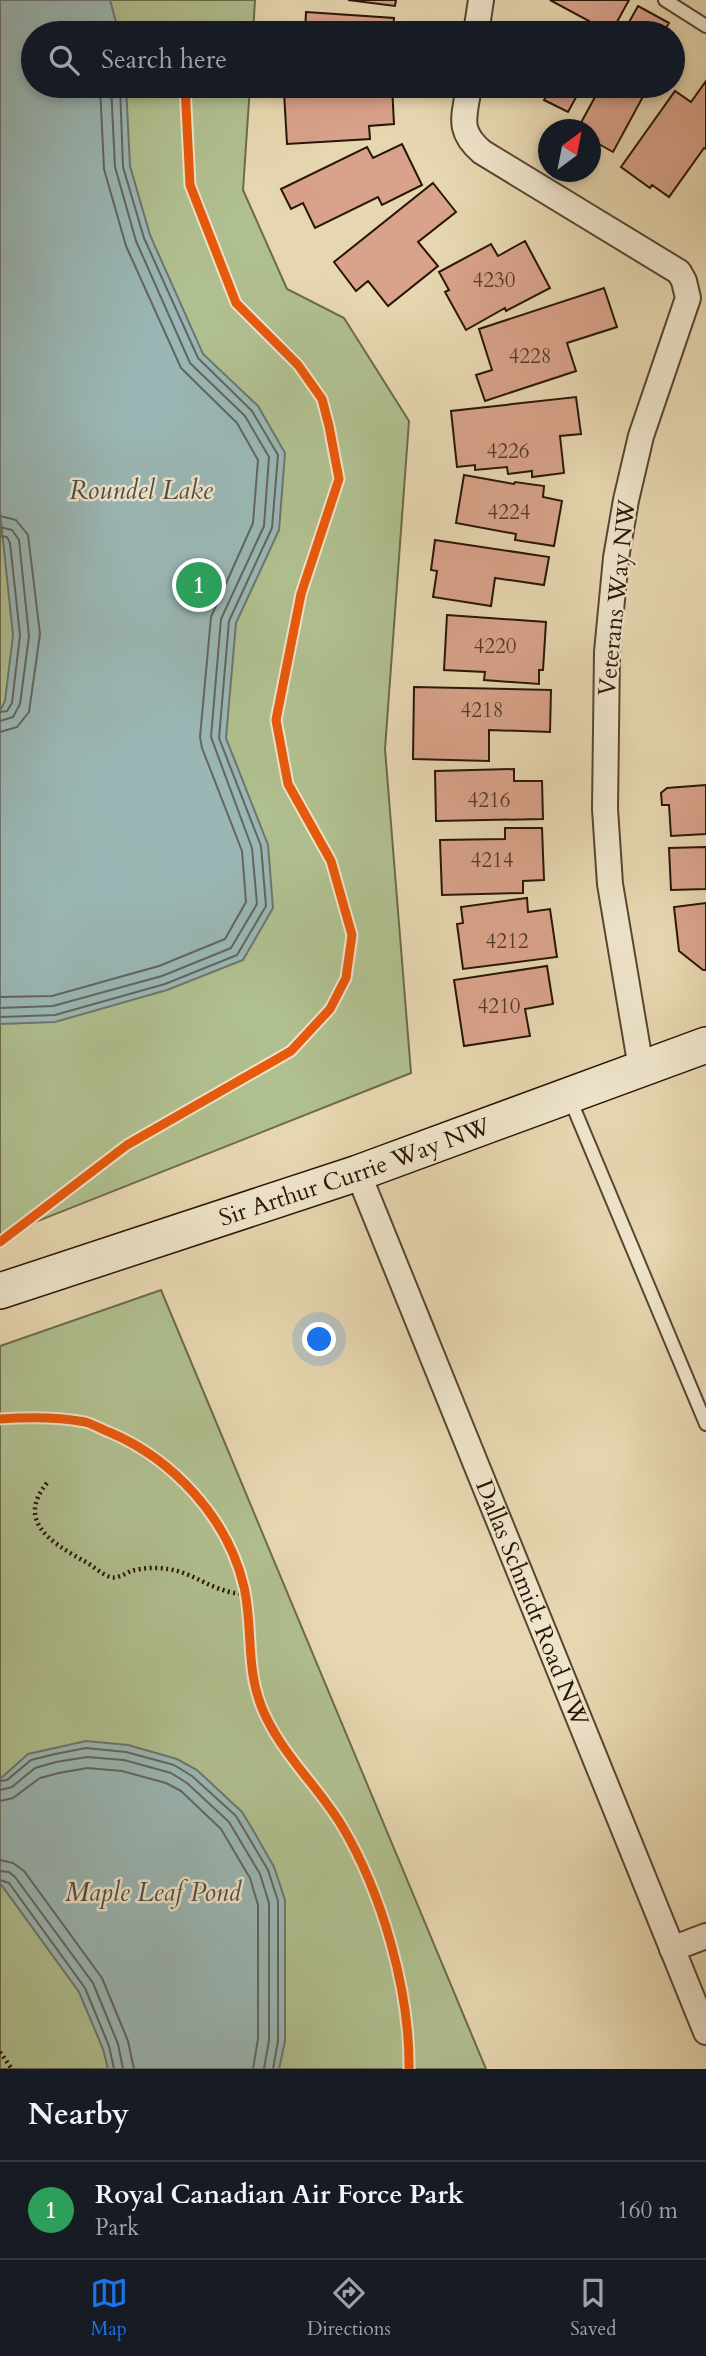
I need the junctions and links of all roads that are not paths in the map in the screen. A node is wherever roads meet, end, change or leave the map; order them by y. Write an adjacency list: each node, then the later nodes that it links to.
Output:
1 (481, 0): 3 (street)
2 (665, 0): 4 (lane)
3 (478, 21)
4 (706, 26)
5 (467, 98): 7 (street, Veterans Way NW)
6 (706, 1045): 7 (street, Sir Arthur Currie Way NW)
7 (641, 1068): 8 (street, Sir Arthur Currie Way NW)
8 (568, 1095): 9 (street, Sir Arthur Currie Way NW); 11 (lane)
9 (358, 1173): 10 (street, Sir Arthur Currie Way NW); 13 (street, Dallas Schmidt Road NW)
10 (0, 1291)
11 (706, 1424)
12 (706, 1936): 13 (street)
13 (673, 1949): 14 (street, Dallas Schmidt Road NW)
14 (706, 2032)

